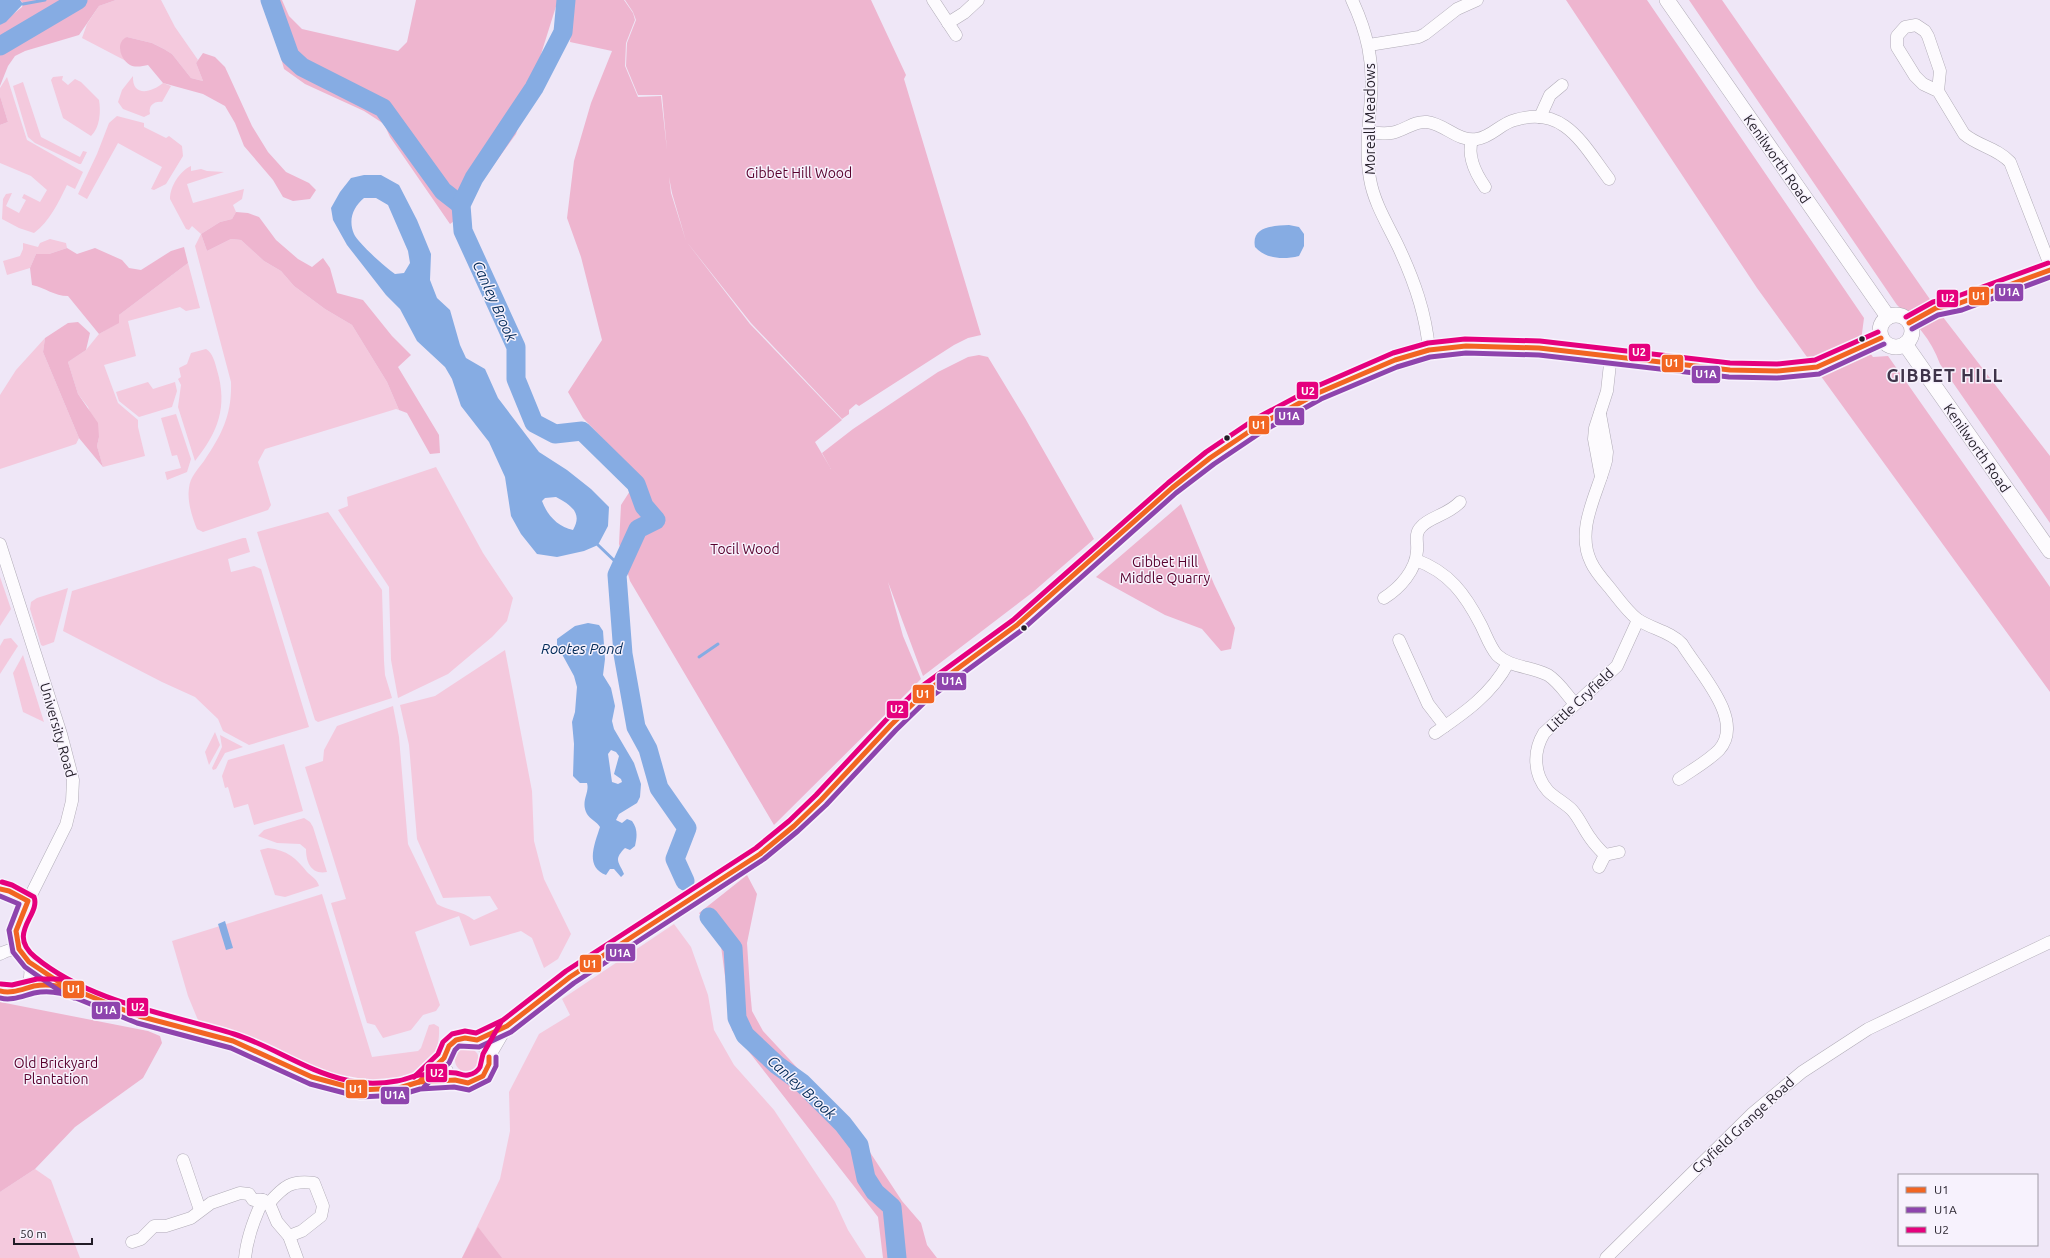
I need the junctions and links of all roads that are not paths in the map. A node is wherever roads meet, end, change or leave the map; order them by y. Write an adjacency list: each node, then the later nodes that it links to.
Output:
1 (933, 0): 6 (street)
2 (978, 0): 6 (street)
3 (1352, 0): 8 (street, Moreall Meadows)
4 (1667, 0): 18 (main road, Kenilworth Road)
5 (1471, 1): 8 (street)
6 (948, 23): 7 (street)
7 (956, 35)
8 (1369, 45): 12 (street, Moreall Meadows)
9 (1562, 85): 11 (street)
10 (1938, 91): 10 (street); 16 (street)
11 (1540, 116): 13 (street); 14 (street)
12 (1368, 132): 13 (street); 22 (street, Moreall Meadows)
13 (1472, 140): 15 (street)
14 (1609, 179)
15 (1485, 187)
16 (2050, 265)
17 (2050, 270): 19 (street)
18 (1888, 317): 19 (main road); 20 (main road)
19 (1909, 323): 21 (main road)
20 (1881, 338): 21 (main road); 23 (street)
21 (1906, 344): 26 (main road, Kenilworth Road)
22 (1429, 350): 23 (street); 45 (street)
23 (1611, 355): 29 (street)
24 (1460, 502): 27 (street)
25 (0, 544): 41 (street, University Road)
26 (2050, 551)
27 (1416, 560): 28 (street); 31 (street)
28 (1384, 598)
29 (1638, 620): 32 (street, Little Cryfield); 35 (street)
30 (1399, 640): 33 (street)
31 (1508, 663): 32 (street); 33 (street)
32 (1575, 704): 37 (street, Little Cryfield)
33 (1445, 726): 34 (street)
34 (1435, 733)
35 (1678, 779)
36 (1619, 852): 37 (street)
37 (1605, 855): 38 (street)
38 (1599, 867)
39 (2050, 942): 58 (street, Cryfield Grange Road)
40 (0, 954): 41 (street)
41 (27, 959): 42 (street); 43 (street)
42 (65, 986): 43 (street); 50 (street)
43 (26, 988): 44 (street)
44 (0, 991)
45 (507, 1026): 46 (street); 47 (street)
46 (476, 1040): 47 (street); 48 (street)
47 (489, 1057): 49 (street)
48 (444, 1058): 49 (street); 50 (street)
49 (455, 1080): 50 (street)
50 (419, 1082)
51 (183, 1160): 53 (street)
52 (266, 1201): 53 (street); 54 (street); 54 (street); 56 (street)
53 (200, 1210): 55 (street)
54 (289, 1236): 57 (street)
55 (132, 1242)
56 (245, 1258)
57 (297, 1258)
58 (1606, 1258)

